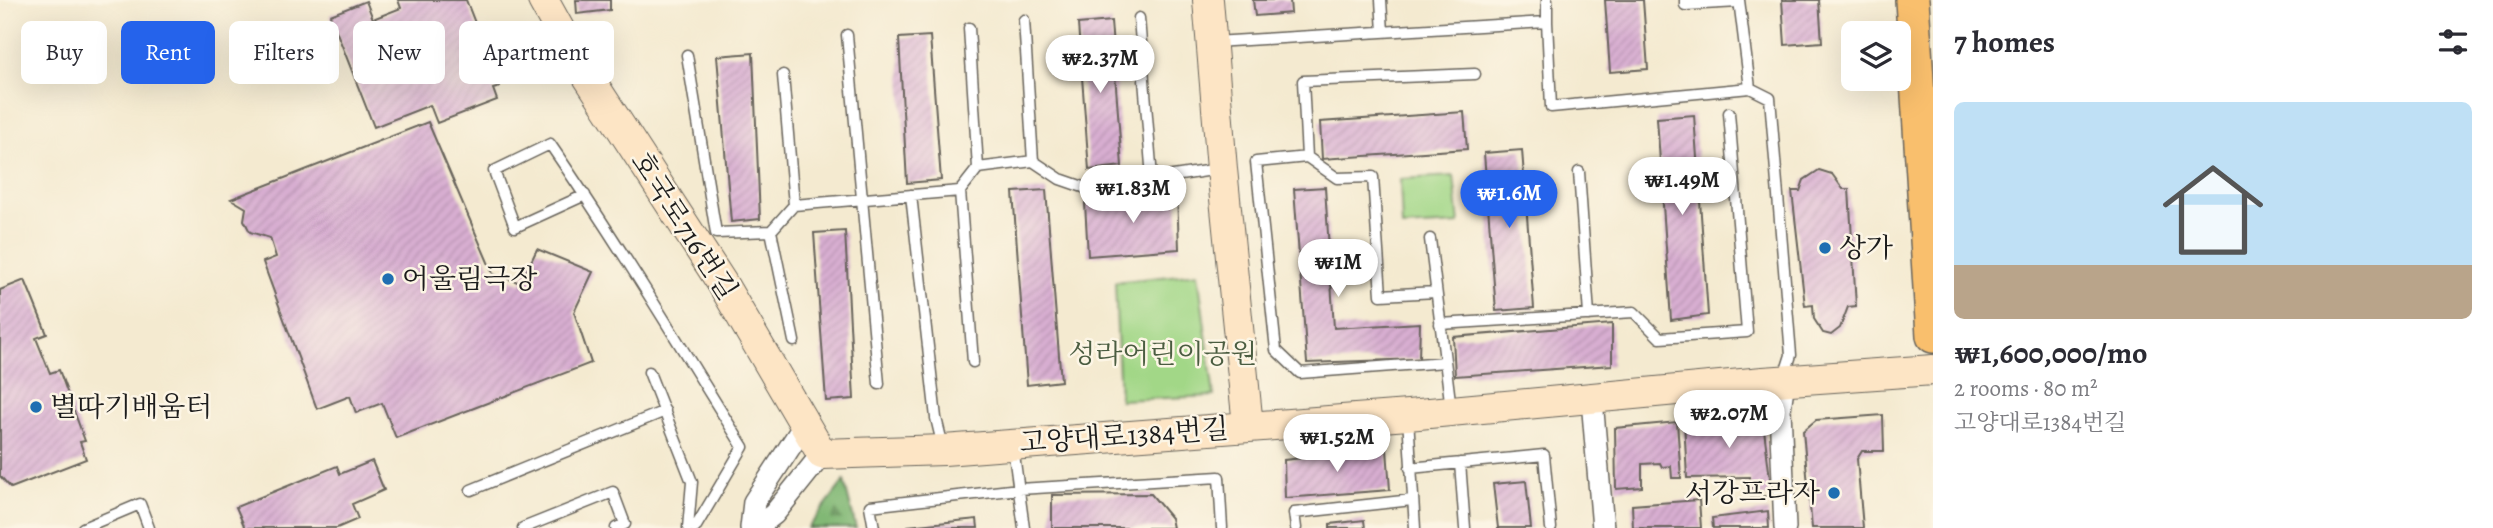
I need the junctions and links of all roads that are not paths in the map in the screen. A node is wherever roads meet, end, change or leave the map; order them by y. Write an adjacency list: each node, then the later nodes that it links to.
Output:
1 (544, 0): 49 (street, 호국로716번길)
2 (1208, 0): 14 (street)
3 (1381, 0): 12 (lane)
4 (1547, 0): 10 (lane)
5 (1685, 0): 7 (lane)
6 (1912, 0): 31 (main road)
7 (1739, 1): 18 (lane)
8 (1139, 18): 25 (lane)
9 (1024, 20): 21 (lane)
10 (1547, 22): 12 (lane); 18 (lane)
11 (969, 28): 22 (lane)
12 (1383, 32): 14 (lane)
13 (847, 35): 29 (lane)
14 (1210, 42): 23 (street)
15 (687, 55): 32 (lane)
16 (1475, 74): 20 (lane)
17 (783, 75): 30 (lane)
18 (1750, 88): 43 (lane)
19 (1729, 113): 35 (lane)
20 (1307, 157): 34 (lane); 40 (lane)
21 (1033, 161): 22 (lane); 25 (lane)
22 (978, 168): 26 (lane)
23 (1222, 169): 25 (lane); 50 (street)
24 (1579, 172): 35 (lane)
25 (1152, 178)
26 (960, 191): 28 (lane); 39 (lane)
27 (585, 195): 27 (lane); 64 (lane)
28 (911, 195): 29 (lane); 52 (lane)
29 (861, 199): 30 (lane); 44 (lane)
30 (794, 205): 32 (lane)
31 (1929, 208): 37 (main road)
32 (771, 231): 38 (lane)
33 (1430, 239): 34 (lane)
34 (1436, 292): 36 (lane)
35 (1589, 315): 36 (lane)
36 (1440, 324): 40 (lane)
37 (1933, 336)
38 (794, 341)
39 (973, 362)
40 (1445, 362): 47 (lane)
41 (1933, 370): 43 (street, 고양대로1384번길)
42 (649, 372): 46 (lane)
43 (1784, 380): 45 (street, 고양대로1384번길); 74 (street)
44 (879, 384)
45 (1592, 400): 47 (street, 고양대로1384번길); 73 (street)
46 (664, 411): 57 (lane); 63 (lane)
47 (1451, 412): 48 (street, 고양대로1384번길)
48 (1408, 415): 50 (street, 고양대로1384번길); 55 (lane)
49 (805, 424): 53 (street, 호국로716번길); 65 (street)
50 (1248, 426): 51 (street, 고양대로1384번길)
51 (1012, 444): 52 (street, 고양대로1384번길); 56 (lane)
52 (944, 450): 53 (street, 고양대로1384번길)
53 (822, 454): 65 (street)
54 (1460, 463): 55 (lane); 71 (lane); 72 (lane)
55 (1410, 468): 58 (lane)
56 (1019, 489): 66 (lane); 67 (lane); 68 (lane)
57 (471, 490)
58 (1412, 500): 69 (lane); 70 (lane)
59 (83, 528): 60 (lane)
60 (149, 528)
61 (523, 528): 62 (lane)
62 (615, 528)
63 (688, 528)
64 (695, 528)
65 (753, 528)
66 (874, 528)
67 (1024, 528)
68 (1223, 528)
69 (1296, 528)
70 (1415, 528)
71 (1465, 528)
72 (1551, 528)
73 (1603, 528)
74 (1785, 528)

